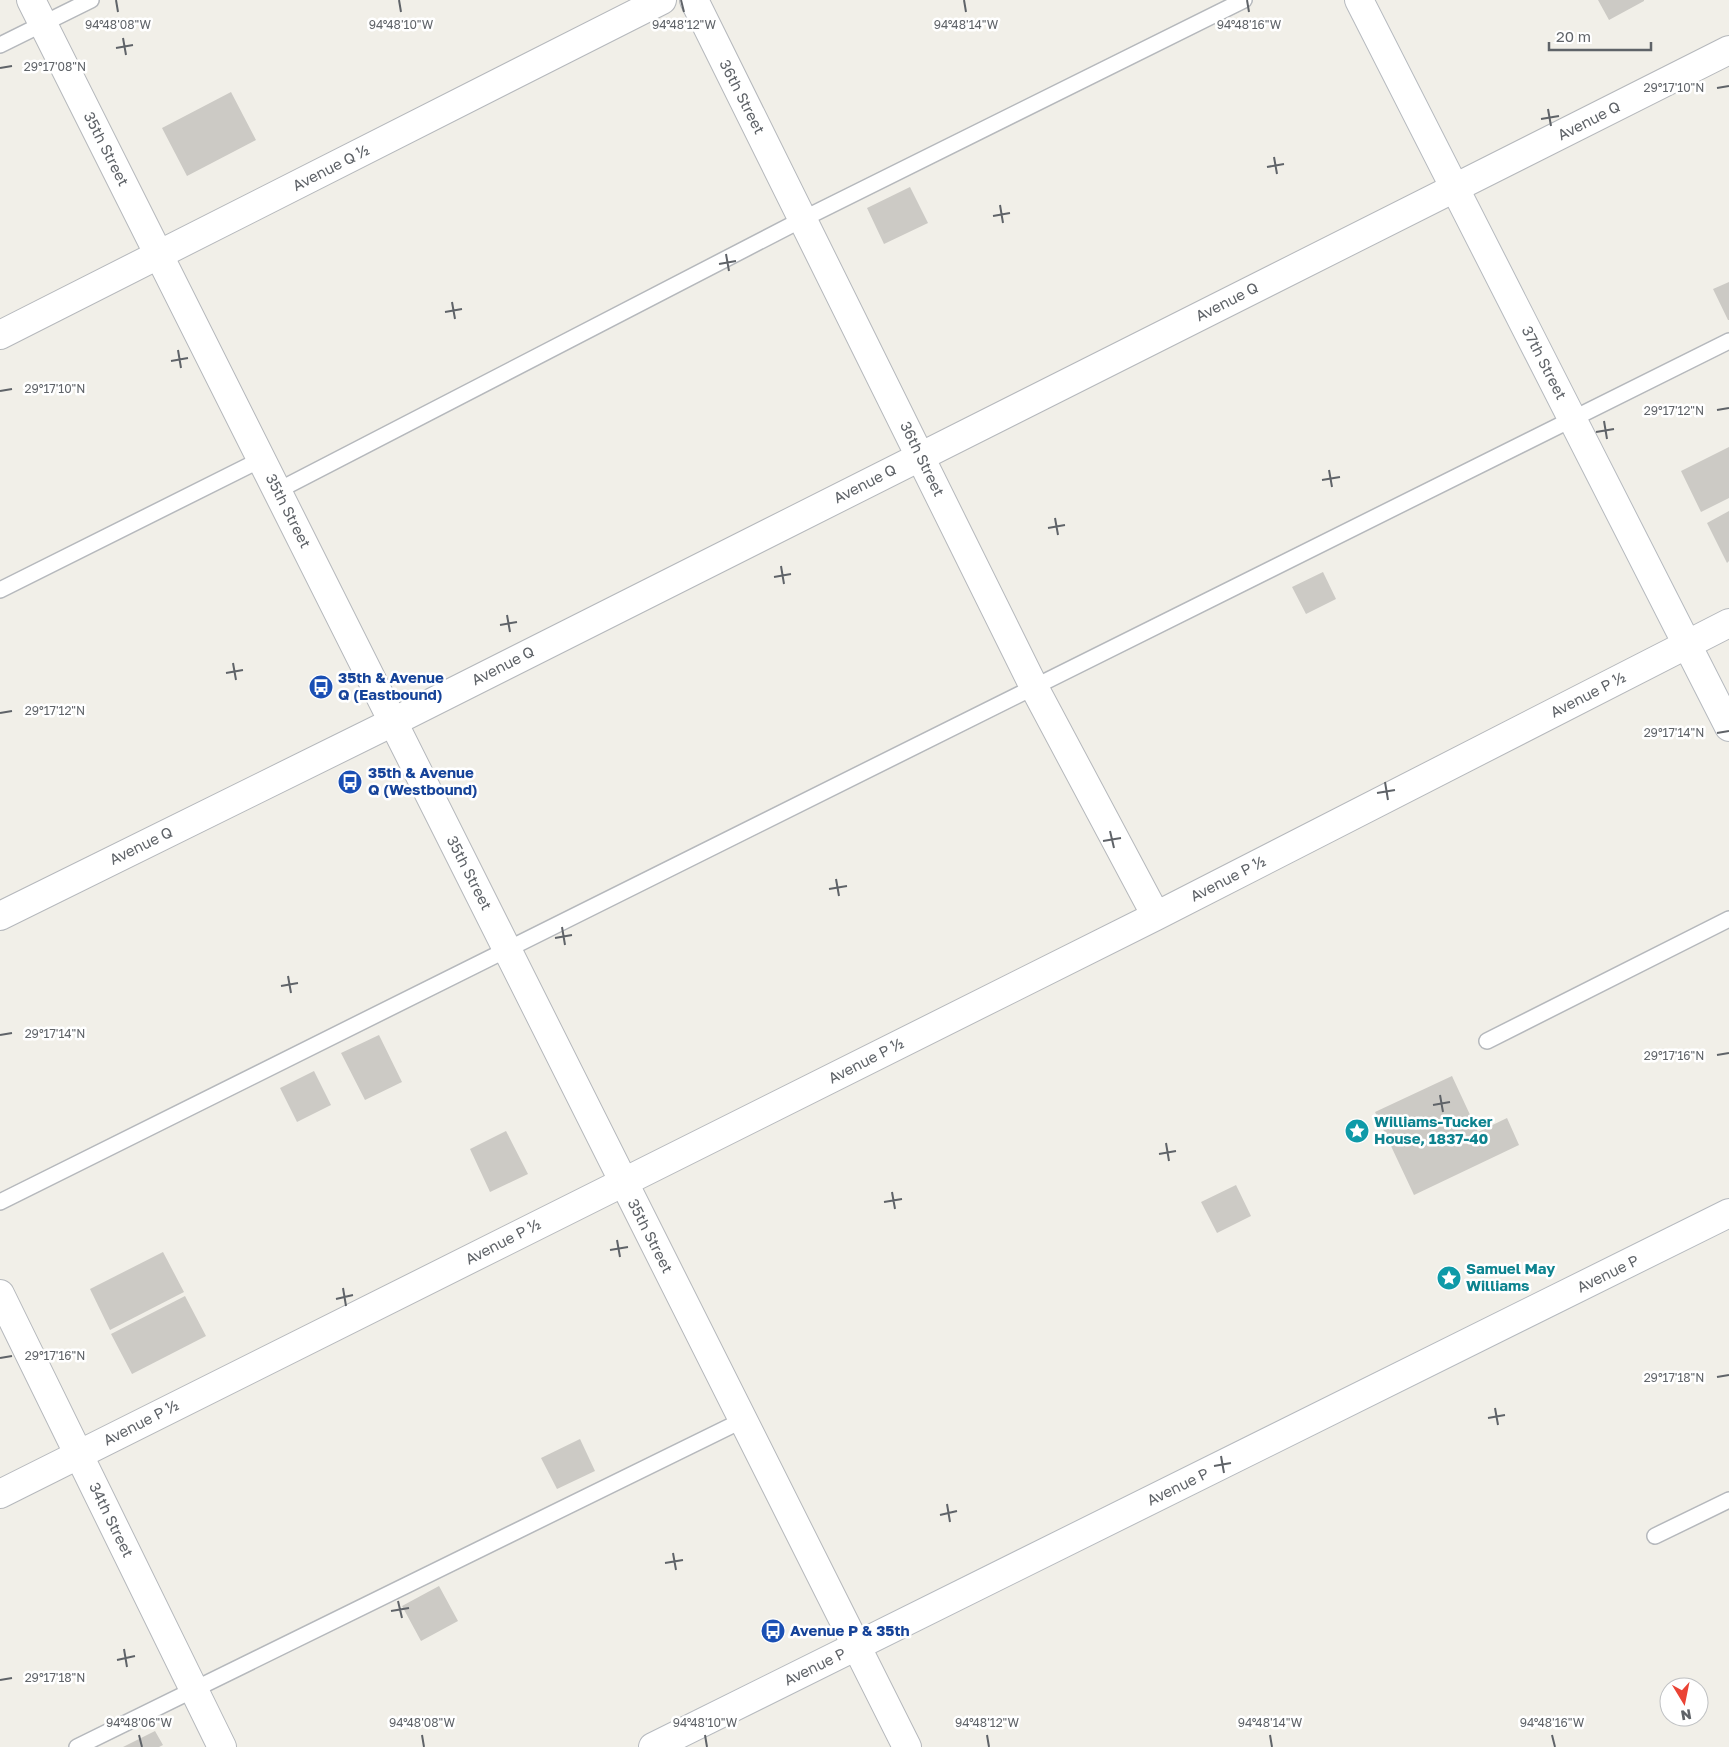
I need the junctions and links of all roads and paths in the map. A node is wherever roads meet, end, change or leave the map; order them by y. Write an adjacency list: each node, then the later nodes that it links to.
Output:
1 (31, 0): 7 (street, 35th Street)
2 (91, 0): 7 (lane)
3 (662, 0): 12 (street, Avenue Q ½)
4 (694, 0): 11 (street, 36th Street)
5 (1244, 0): 11 (lane)
6 (1359, 0): 10 (street, 37th Street)
7 (43, 24): 8 (lane); 12 (street, 35th Street)
8 (0, 45)
9 (1729, 50): 10 (street, Avenue Q)
10 (1454, 188): 15 (street, 37th Street); 16 (street, Avenue Q)
11 (803, 219): 16 (street, 36th Street); 18 (lane)
12 (159, 255): 13 (street, Avenue Q ½); 17 (street, 35th Street)
13 (0, 334)
14 (1729, 342): 15 (lane)
15 (1573, 420): 21 (street, 37th Street); 22 (lane)
16 (920, 456): 22 (street, 36th Street); 23 (street, Avenue Q)
17 (262, 459): 18 (street, 35th Street); 19 (lane)
18 (277, 491): 23 (street, 35th Street)
19 (0, 590)
20 (1729, 624): 21 (street, Avenue P ½)
21 (1687, 644): 24 (street, 37th Street); 26 (street, Avenue P ½)
22 (1034, 687): 26 (street, 36th Street); 28 (lane)
23 (393, 722): 25 (street, Avenue Q); 28 (street, 35th Street)
24 (1729, 727)
25 (0, 916)
26 (1156, 916): 30 (street, Avenue P ½)
27 (1729, 919): 29 (lane)
28 (507, 949): 30 (street, 35th Street); 31 (lane)
29 (1487, 1041)
30 (624, 1182): 34 (street, 35th Street); 35 (street, Avenue P ½)
31 (0, 1202)
32 (1729, 1213): 39 (street, Avenue P)
33 (0, 1294): 35 (street, 34th Street)
34 (743, 1420): 39 (street, 35th Street); 40 (lane)
35 (79, 1454): 36 (street, Avenue P ½); 40 (street, 34th Street)
36 (0, 1494)
37 (1729, 1500): 38 (lane)
38 (1655, 1536)
39 (857, 1647): 43 (street, Avenue P); 44 (street, 35th Street)
40 (194, 1689): 41 (lane); 42 (street, 34th Street)
41 (77, 1747)
42 (222, 1747)
43 (653, 1747)
44 (907, 1747)

